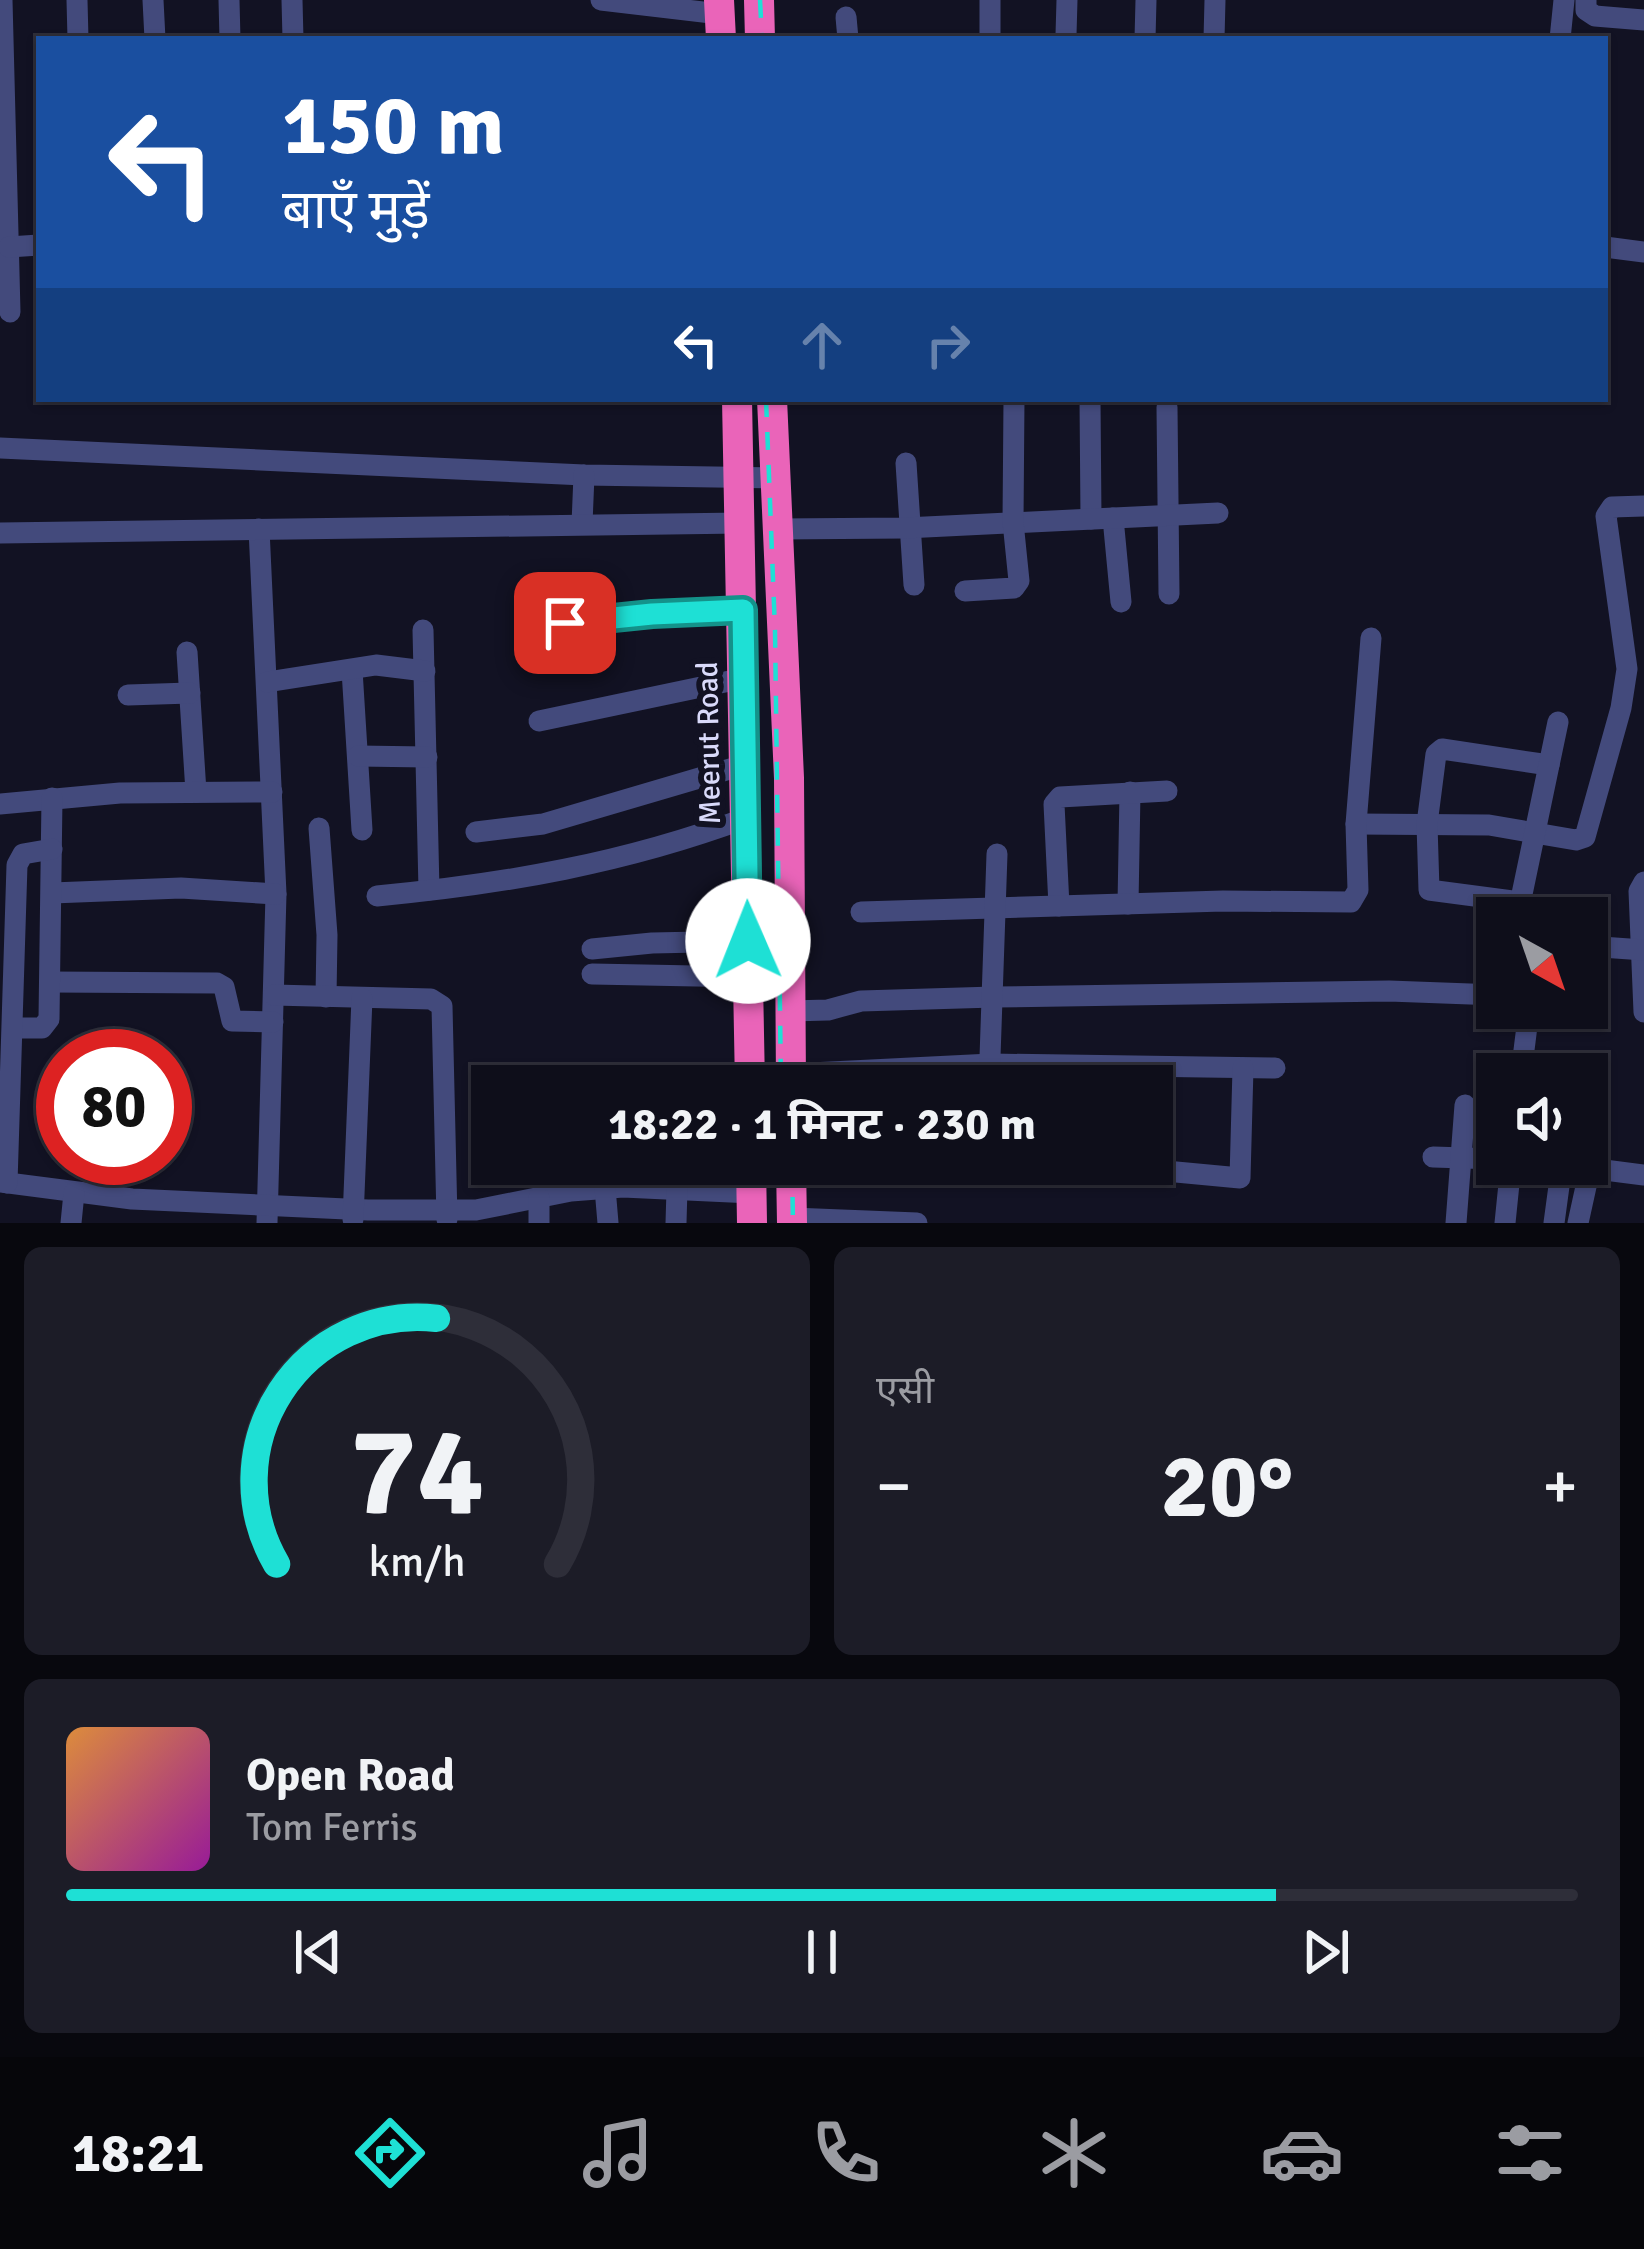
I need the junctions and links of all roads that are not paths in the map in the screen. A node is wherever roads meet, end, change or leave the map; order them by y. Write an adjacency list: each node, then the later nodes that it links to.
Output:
1 (2, 0): 27 (street)
2 (77, 0): 18 (street)
3 (153, 0): 19 (street)
4 (229, 0): 20 (street)
5 (292, 0): 21 (street)
6 (601, 0): 14 (street)
7 (759, 0): 22 (highway)
8 (990, 0): 16 (street)
9 (1067, 0): 17 (street)
10 (1146, 0): 23 (street)
11 (1215, 0): 24 (street)
12 (1564, 0): 25 (street)
13 (1586, 0): 15 (street)
14 (720, 18)
15 (1644, 20)
16 (990, 33)
17 (1066, 35)
18 (78, 36)
19 (155, 36)
20 (230, 36)
21 (293, 36)
22 (760, 36)
23 (1145, 36)
24 (1214, 36)
25 (1560, 36)
26 (36, 245): 27 (street)
27 (9, 247): 30 (street)
28 (1608, 247): 29 (street)
29 (1644, 252)
30 (10, 312)
31 (737, 402): 40 (highway, Meerut Road)
32 (772, 402): 39 (highway)
33 (1014, 402): 45 (street)
34 (1090, 402): 44 (street)
35 (1167, 407): 43 (street)
36 (0, 448): 38 (street)
37 (906, 463): 48 (street)
38 (584, 476): 40 (street); 47 (street)
39 (775, 478): 40 (street); 50 (highway)
40 (740, 479): 46 (highway, Meerut Road)
41 (1644, 506): 59 (street)
42 (1218, 513): 43 (street)
43 (1167, 515): 44 (street); 54 (street)
44 (1102, 518): 45 (street); 55 (street)
45 (1013, 522): 48 (street); 53 (street)
46 (742, 523): 47 (street); 56 (highway, Meerut Road)
47 (583, 524): 49 (street)
48 (911, 527): 50 (street); 52 (street)
49 (259, 529): 51 (street); 65 (street)
50 (778, 529): 112 (highway)
51 (0, 533)
52 (914, 585)
53 (965, 591)
54 (1169, 594)
55 (1121, 602)
56 (743, 610): 57 (street); 64 (highway, Meerut Road)
57 (565, 623)
58 (424, 630): 63 (street)
59 (1633, 630): 85 (street)
60 (1371, 638): 81 (street)
61 (187, 652): 66 (street)
62 (352, 670): 63 (street); 65 (street); 70 (street)
63 (424, 671): 71 (street)
64 (744, 678): 68 (street); 72 (highway, Meerut Road)
65 (267, 682): 76 (street)
66 (190, 693): 67 (street); 75 (street)
67 (128, 695)
68 (539, 721)
69 (1558, 722): 73 (street)
70 (358, 756): 71 (street); 84 (street)
71 (427, 758): 90 (street)
72 (747, 764): 80 (highway, Meerut Road); 86 (street)
73 (1549, 765): 82 (street); 85 (street)
74 (1167, 791): 77 (street)
75 (196, 792): 76 (street); 78 (street)
76 (272, 792): 92 (street)
77 (1130, 792): 96 (street); 97 (street)
78 (52, 798): 79 (street); 87 (street)
79 (0, 804)
80 (746, 818): 90 (street); 100 (highway, Meerut Road)
81 (1357, 824): 82 (street); 96 (street)
82 (1427, 824): 85 (street); 95 (street)
83 (319, 828): 109 (street)
84 (362, 830)
85 (1535, 831): 94 (street)
86 (476, 832)
87 (52, 849): 91 (street); 115 (street)
88 (998, 854): 98 (street)
89 (1644, 882): 103 (street)
90 (429, 890): 93 (street)
91 (52, 892): 92 (street); 106 (street)
92 (276, 894): 108 (street)
93 (377, 896)
94 (1522, 897)
95 (1476, 900)
96 (1128, 904): 97 (street)
97 (1059, 906): 98 (street)
98 (996, 909): 99 (street); 110 (street)
99 (861, 912)
100 (748, 941): 102 (street); 105 (highway, Meerut Road)
101 (1608, 948): 103 (street)
102 (592, 950)
103 (1643, 950): 113 (street)
104 (592, 974): 105 (street)
105 (748, 976): 116 (highway, Meerut Road)
106 (50, 982): 114 (street); 115 (street)
107 (1476, 994): 110 (street)
108 (274, 995): 109 (street); 114 (street)
109 (326, 997): 111 (street)
110 (994, 997): 112 (street); 118 (street)
111 (362, 998): 142 (street); 143 (street)
112 (790, 1011): 117 (highway)
113 (1644, 1012)
114 (273, 1022): 141 (street)
115 (14, 1028): 129 (street)
116 (750, 1065)
117 (791, 1065)
118 (991, 1065)
119 (1244, 1068): 120 (street); 121 (street); 127 (street)
120 (1275, 1068)
121 (1173, 1070)
122 (1466, 1105): 124 (street)
123 (1433, 1157): 124 (street)
124 (1463, 1160): 125 (street); 151 (street)
125 (1476, 1160)
126 (1608, 1170): 128 (street)
127 (1173, 1172)
128 (1644, 1175)
129 (3, 1182): 136 (street)
130 (791, 1185): 144 (highway)
131 (1509, 1185): 152 (street)
132 (1558, 1185): 153 (street)
133 (1586, 1185): 154 (street)
134 (605, 1188): 135 (street); 138 (street); 148 (street)
135 (676, 1189): 137 (street); 149 (street)
136 (74, 1193): 139 (street); 145 (street)
137 (752, 1193)
138 (539, 1198): 143 (street); 147 (street)
139 (132, 1199): 140 (street); 146 (street)
140 (194, 1212): 141 (street)
141 (267, 1214): 142 (street)
142 (353, 1216): 143 (street)
143 (447, 1217)
144 (792, 1220): 150 (street)
145 (71, 1223)
146 (131, 1223)
147 (539, 1223)
148 (608, 1223)
149 (676, 1223)
150 (917, 1223)
151 (1456, 1223)
152 (1505, 1223)
153 (1553, 1223)
154 (1578, 1223)

